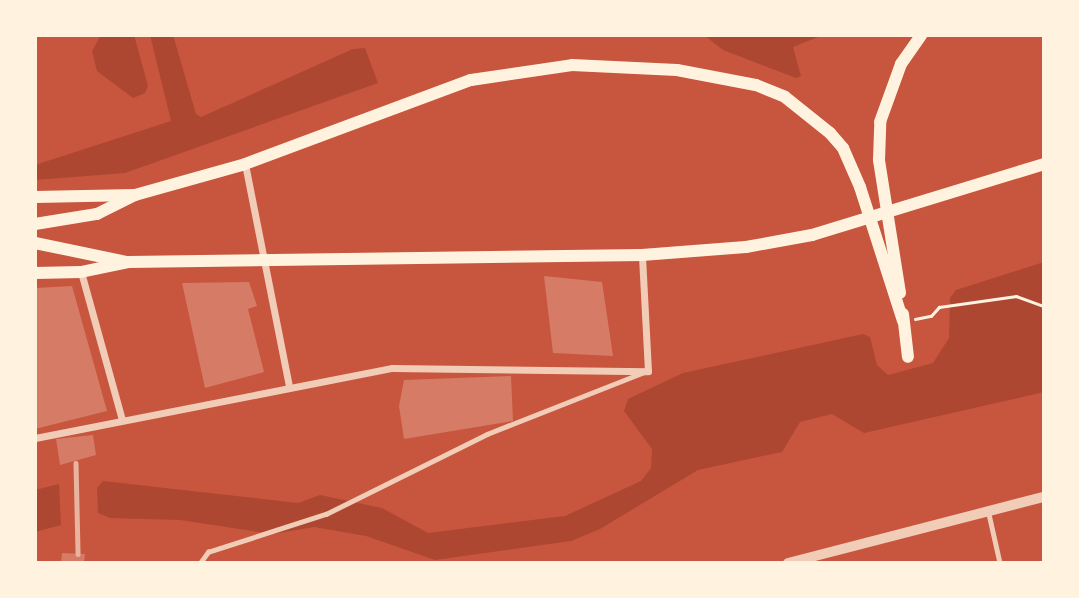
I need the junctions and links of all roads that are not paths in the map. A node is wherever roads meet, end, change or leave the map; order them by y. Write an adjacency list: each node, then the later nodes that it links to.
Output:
1 (920, 35): 9 (main road)
2 (245, 164): 4 (main road); 9 (main road); 11 (street)
3 (1044, 164): 8 (main road)
4 (135, 195): 5 (main road); 6 (main road)
5 (35, 197)
6 (35, 224)
7 (35, 243): 10 (main road)
8 (642, 255): 11 (main road); 15 (street)
9 (890, 256): 14 (main road)
10 (128, 262): 11 (main road); 12 (main road)
11 (266, 262): 16 (street)
12 (81, 272): 13 (main road); 17 (street)
13 (35, 273)
14 (908, 357)
15 (648, 371): 16 (street); 22 (lane)
16 (289, 387): 17 (street)
17 (122, 420): 18 (street)
18 (35, 438)
19 (1044, 497): 20 (street)
20 (988, 513): 21 (street); 24 (lane)
21 (822, 559): 23 (street)
22 (200, 563)
23 (788, 563)
24 (999, 563)

